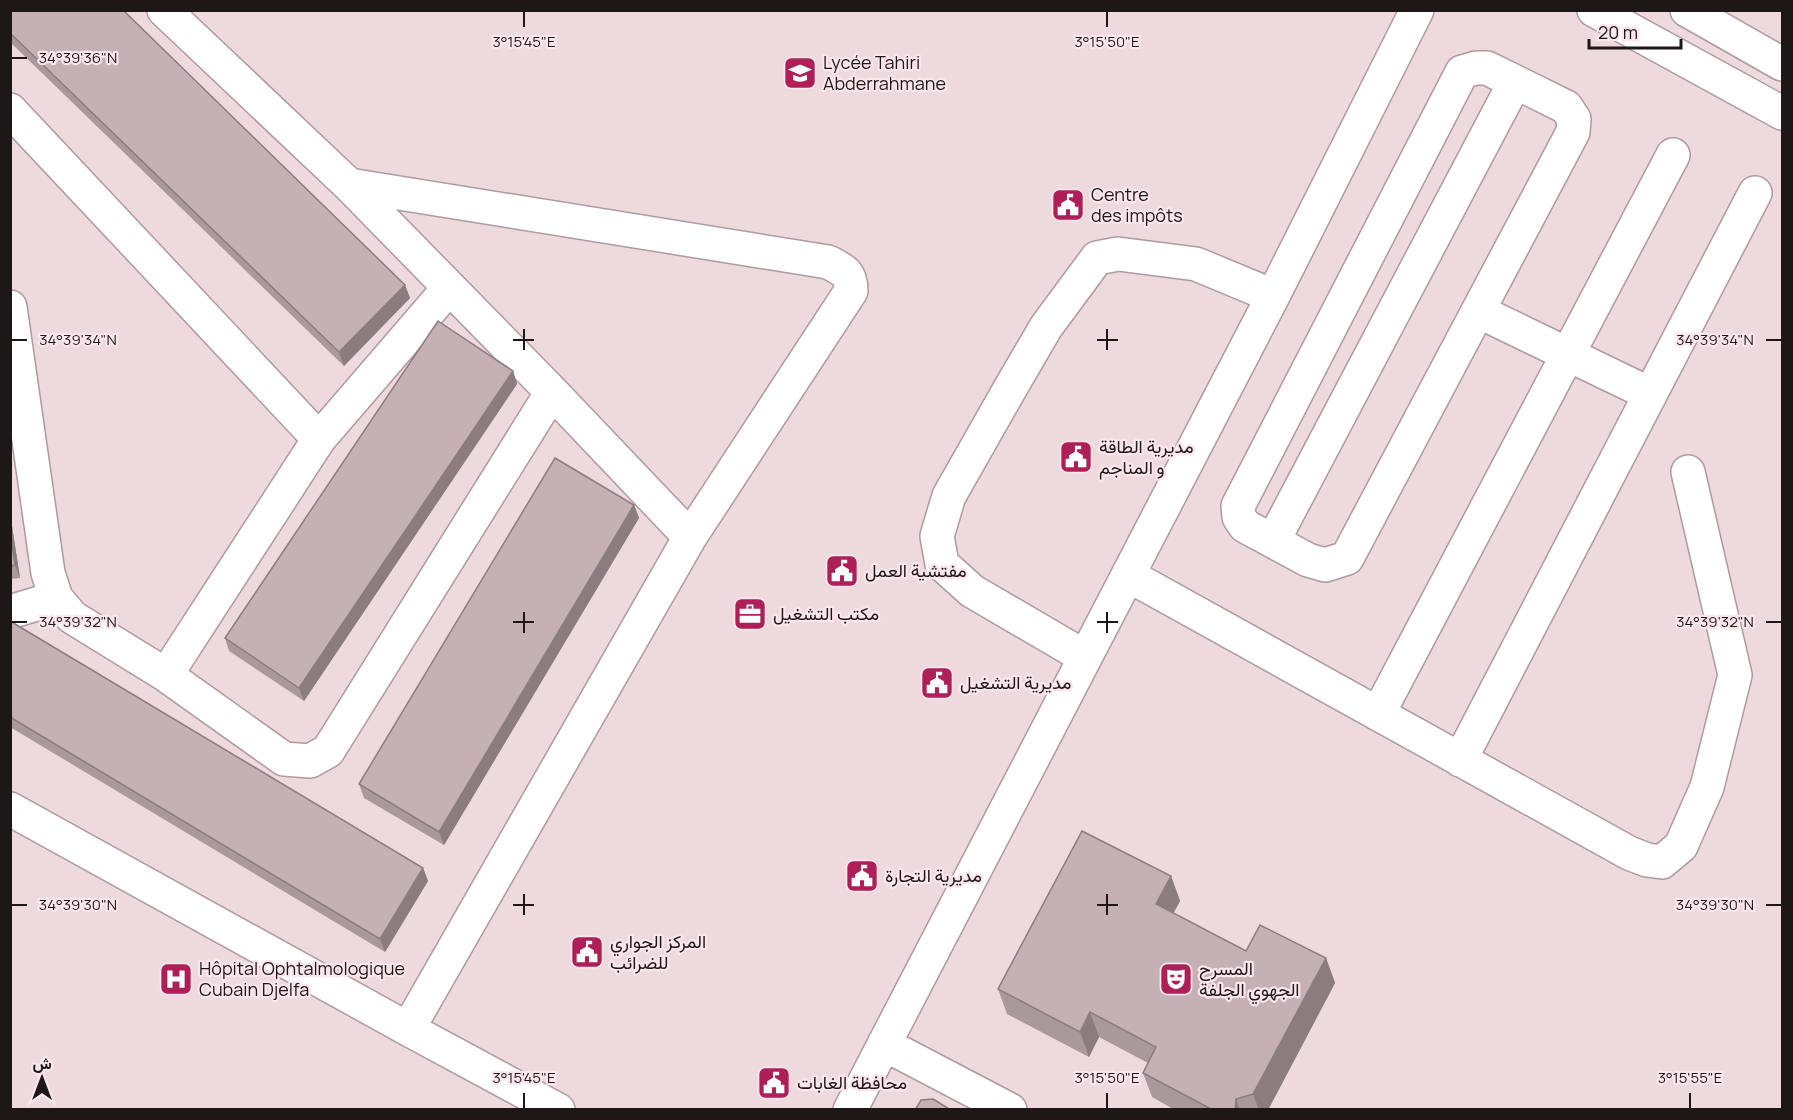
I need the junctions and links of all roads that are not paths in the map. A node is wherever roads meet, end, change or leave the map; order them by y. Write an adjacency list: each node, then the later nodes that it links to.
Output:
1 (164, 10): 10 (street)
2 (1418, 10): 13 (street)
3 (1594, 10): 8 (street)
4 (1687, 10): 5 (street)
5 (1782, 64)
6 (1515, 82): 15 (street); 22 (street); 22 (street)
7 (10, 110): 19 (street)
8 (1782, 112)
9 (1673, 155): 16 (street)
10 (349, 185): 12 (street); 21 (street)
11 (1755, 193): 18 (street)
12 (449, 288): 17 (street); 19 (street)
13 (1273, 296): 23 (street); 26 (street)
14 (10, 307): 24 (street)
15 (1478, 311): 16 (street); 22 (street)
16 (1568, 353): 18 (street); 28 (street)
17 (552, 392): 21 (street); 27 (street)
18 (1650, 394): 29 (street)
19 (319, 439): 27 (street)
20 (1688, 472): 29 (street)
21 (690, 537): 31 (street)
22 (1273, 541)
23 (1128, 575): 26 (street); 28 (street)
24 (56, 598): 25 (street); 27 (street)
25 (10, 612)
26 (1085, 657): 32 (street)
27 (166, 675)
28 (1378, 714): 29 (street)
29 (1460, 760)
30 (10, 809): 31 (street)
31 (408, 1029): 33 (street)
32 (884, 1044): 34 (street); 35 (street)
33 (558, 1110)
34 (850, 1110)
35 (1010, 1110)

